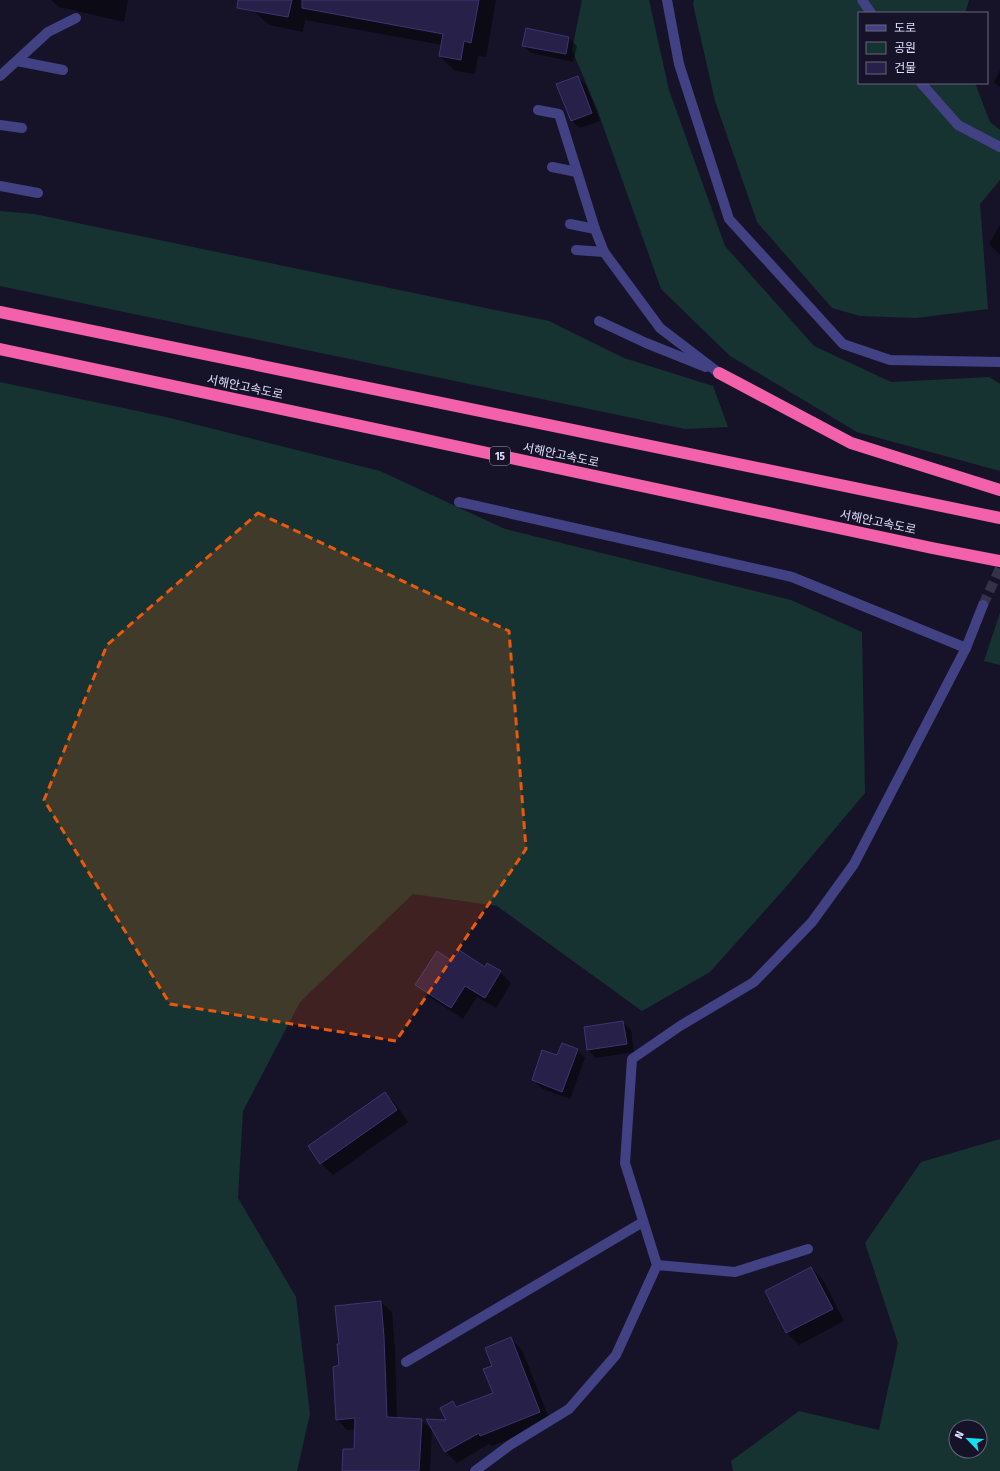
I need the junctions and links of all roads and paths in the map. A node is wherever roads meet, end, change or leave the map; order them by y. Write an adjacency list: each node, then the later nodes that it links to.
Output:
1 (667, 0): 24 (street)
2 (862, 0): 3 (street)
3 (870, 12)
4 (76, 18): 5 (street)
5 (17, 61): 6 (street); 7 (street)
6 (63, 70)
7 (0, 76)
8 (922, 84): 12 (street)
9 (538, 110): 14 (street)
10 (0, 125): 11 (street)
11 (22, 128)
12 (1000, 147)
13 (552, 167): 14 (street)
14 (577, 172): 18 (street)
15 (0, 186): 16 (street)
16 (38, 193)
17 (570, 224): 18 (street)
18 (594, 229): 20 (street)
19 (576, 250): 20 (street)
20 (604, 252): 25 (street)
21 (0, 312): 28 (highway, 서해안고속도로)
22 (599, 321): 25 (street)
23 (0, 349): 29 (highway, 서해안고속도로 / 15)
24 (1000, 362)
25 (719, 373): 26 (highway)
26 (1000, 490)
27 (459, 502): 31 (street)
28 (1000, 518)
29 (1000, 561)
30 (984, 605): 31 (street)
31 (966, 648): 32 (street)
32 (643, 1222): 34 (street); 35 (street)
33 (808, 1249): 34 (street)
34 (657, 1265): 36 (street)
35 (406, 1362)
36 (475, 1471)

